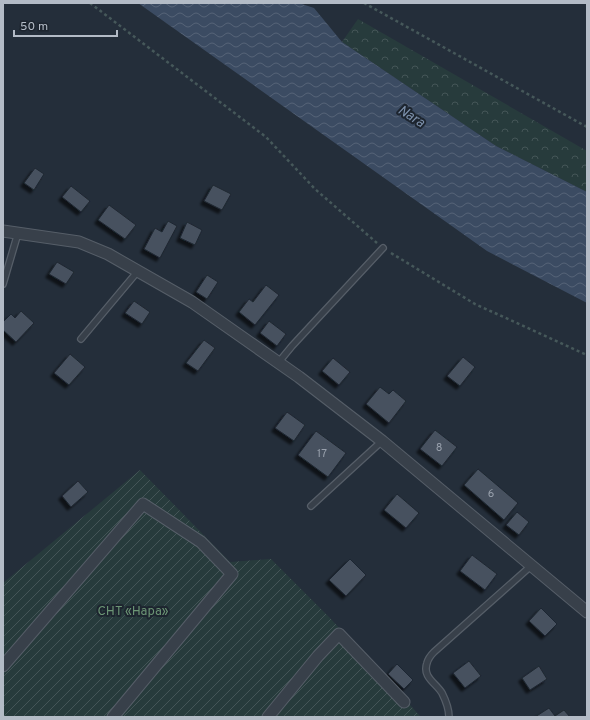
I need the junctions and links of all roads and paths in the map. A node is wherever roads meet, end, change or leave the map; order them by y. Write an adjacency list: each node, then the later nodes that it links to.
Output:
1 (90, 3): 6 (path)
2 (364, 3): 3 (path)
3 (587, 127)
4 (3, 231): 5 (street)
5 (18, 232): 7 (street); 8 (lane)
6 (383, 248): 10 (path); 11 (lane)
7 (138, 271): 9 (lane); 11 (street)
8 (3, 284)
9 (81, 339)
10 (587, 355)
11 (278, 363): 12 (street)
12 (382, 441): 13 (lane); 14 (street)
13 (311, 506)
14 (532, 565): 15 (street); 20 (lane)
15 (587, 612)
16 (3, 666): 18 (street)
17 (404, 702): 19 (street)
18 (113, 717)
19 (268, 717)
20 (449, 717)

